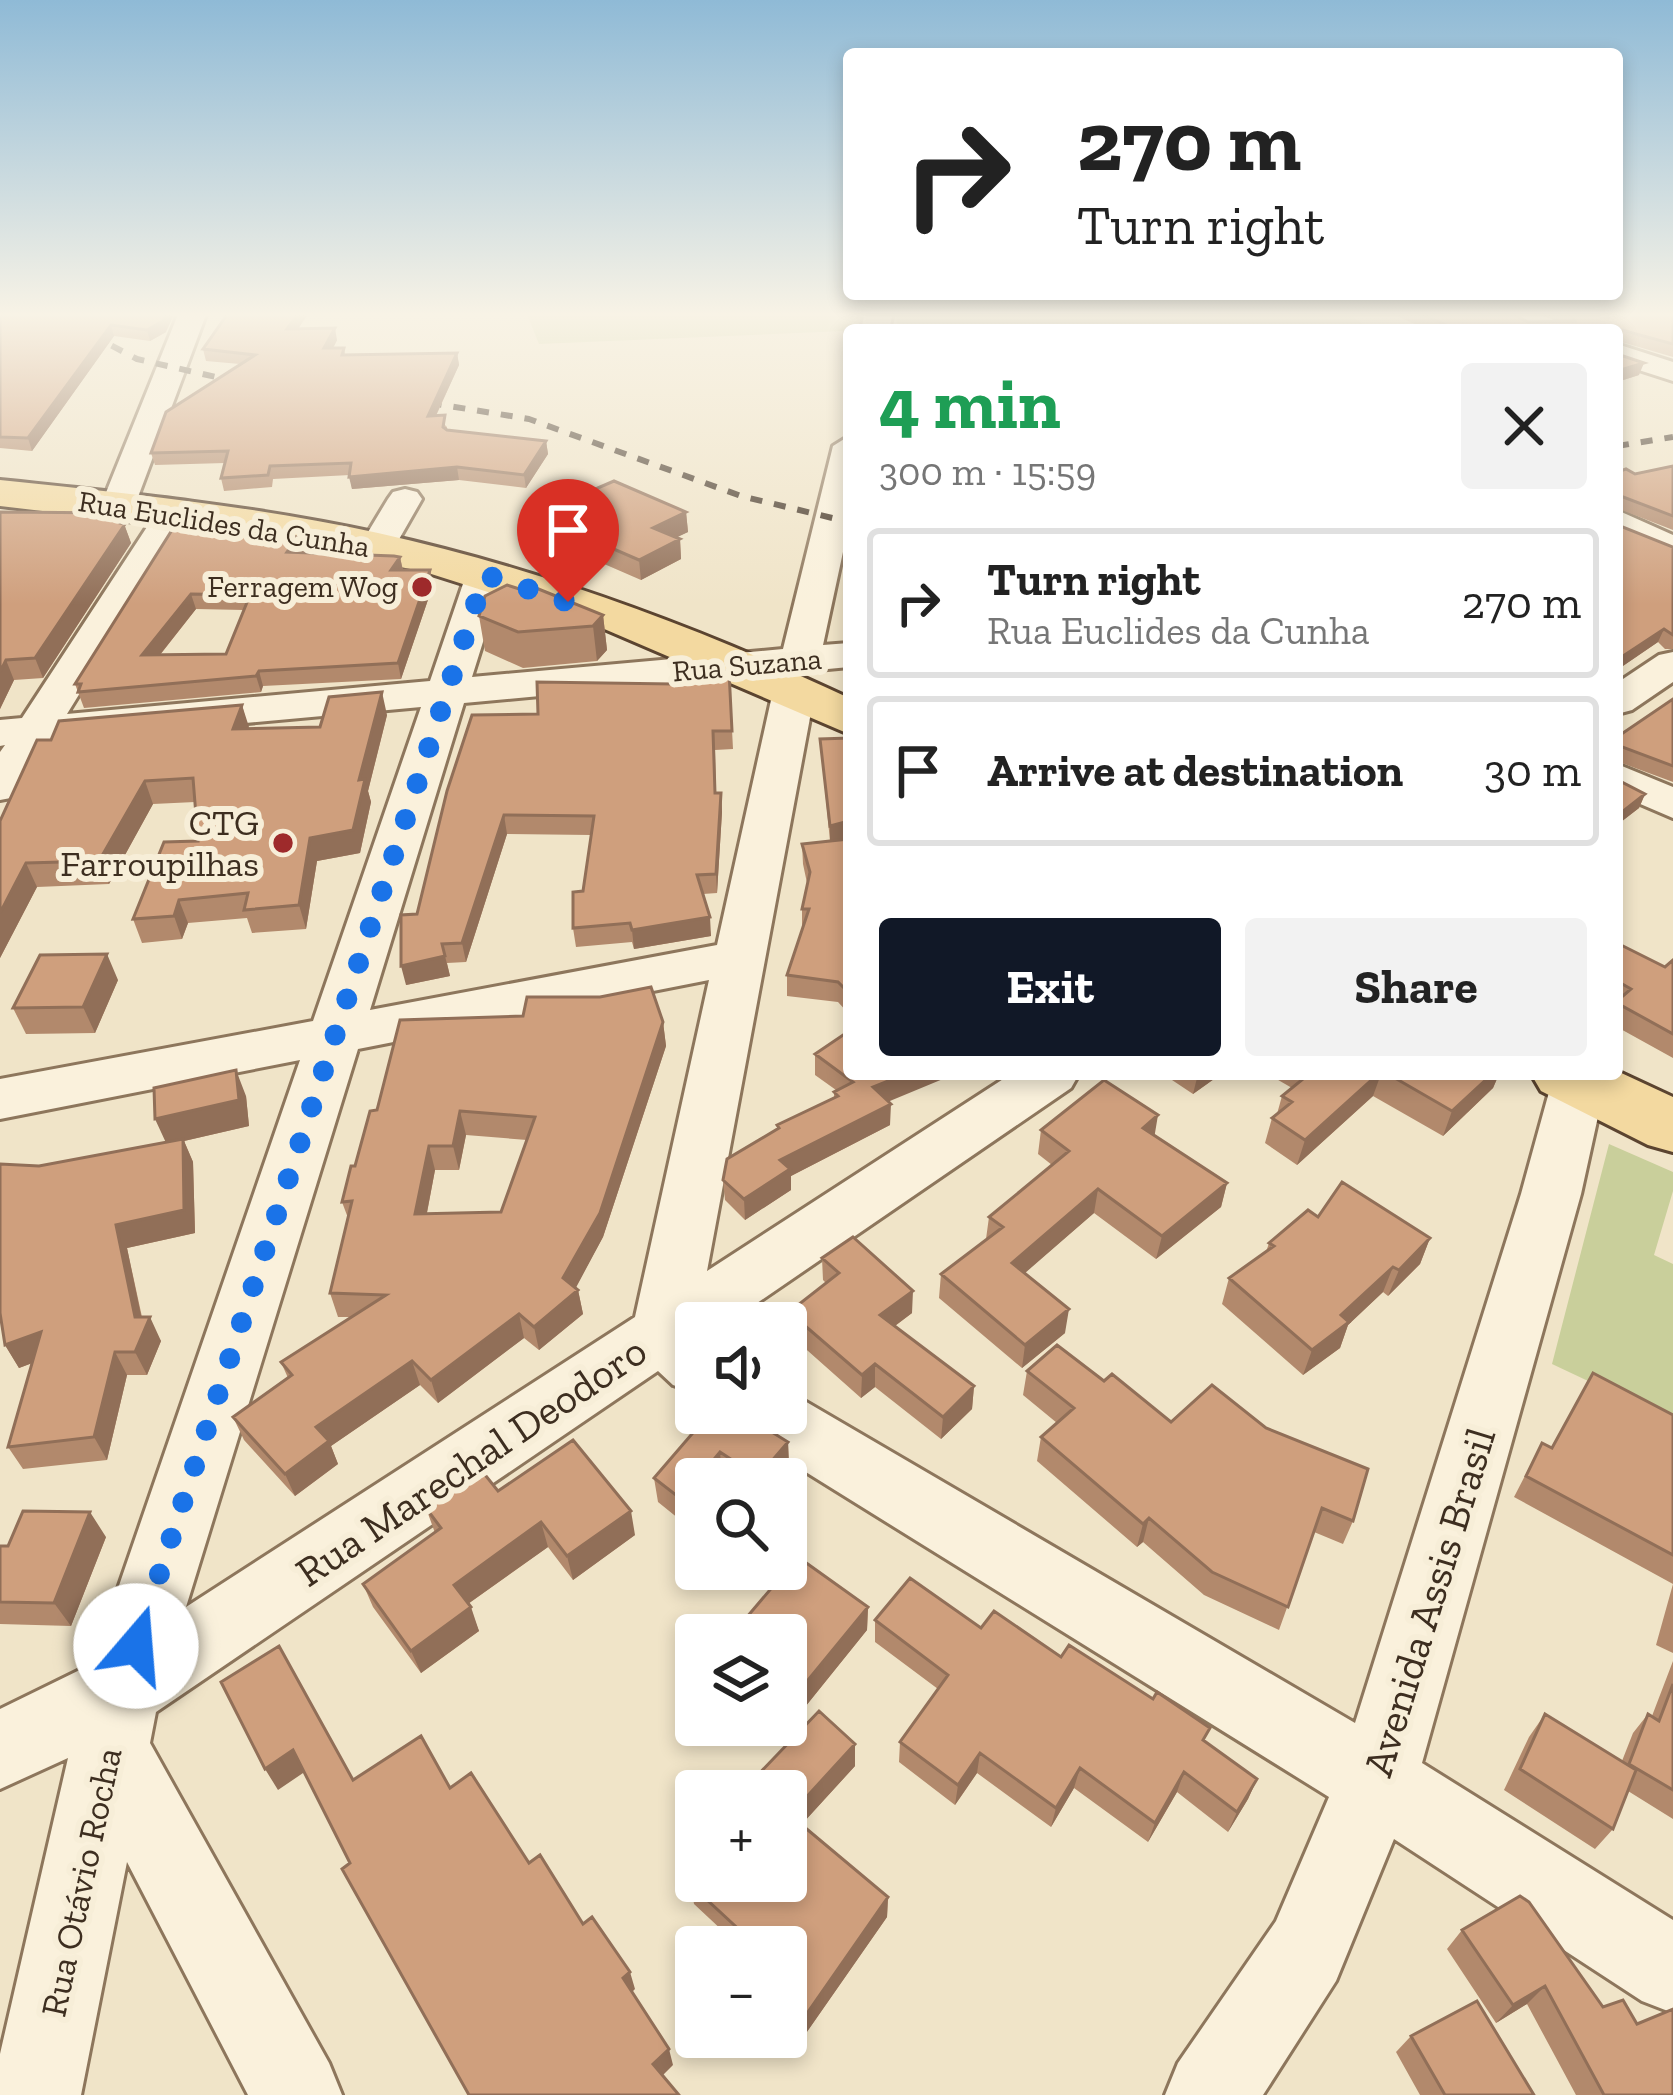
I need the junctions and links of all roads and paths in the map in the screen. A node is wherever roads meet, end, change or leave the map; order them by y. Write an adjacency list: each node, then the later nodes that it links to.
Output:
1 (155, 410): 5 (street)
2 (843, 473): 14 (street)
3 (0, 493): 5 (main road, Rua Euclides da Cunha)
4 (405, 499): 8 (street)
5 (118, 505): 6 (main road, Rua Euclides da Cunha)
6 (174, 511): 8 (main road, Rua Euclides da Cunha); 18 (street)
7 (1623, 524): 9 (street)
8 (377, 547): 10 (main road, Rua Euclides da Cunha)
9 (1673, 549)
10 (485, 575): 13 (main road, Rua Euclides da Cunha); 15 (street, Rua Otávio Rocha)
11 (843, 657): 14 (street, Rua Suzana)
12 (1673, 664): 16 (street)
13 (737, 666): 14 (main road, Rua Euclides da Cunha); 15 (street, Rua Suzana)
14 (797, 675): 17 (main road, Rua Euclides da Cunha); 22 (street)
15 (446, 692): 18 (street, Rua Suzana); 23 (street, Rua Otávio Rocha)
16 (1623, 697)
17 (843, 713)
18 (18, 732): 20 (street)
19 (1623, 780): 21 (street)
20 (0, 787)
21 (1673, 804)
22 (739, 958): 23 (street); 29 (street)
23 (335, 1035): 27 (street); 33 (street, Rua Otávio Rocha)
24 (1044, 1080): 30 (street, Rua Marechal Deodoro)
25 (1571, 1080): 35 (street, Avenida Assis Brasil)
26 (1578, 1080): 28 (main road)
27 (0, 1099)
28 (1673, 1127)
29 (687, 1302)
30 (745, 1302)
31 (675, 1353): 33 (street, Rua Marechal Deodoro)
32 (801, 1434): 35 (street)
33 (115, 1719): 34 (street, Rua Marechal Deodoro); 37 (street, Rua Otávio Rocha); 38 (street)
34 (0, 1750)
35 (1377, 1781): 36 (street); 39 (street, Avenida Assis Brasil)
36 (1673, 1970)
37 (35, 2095)
38 (298, 2095)
39 (1210, 2095)

